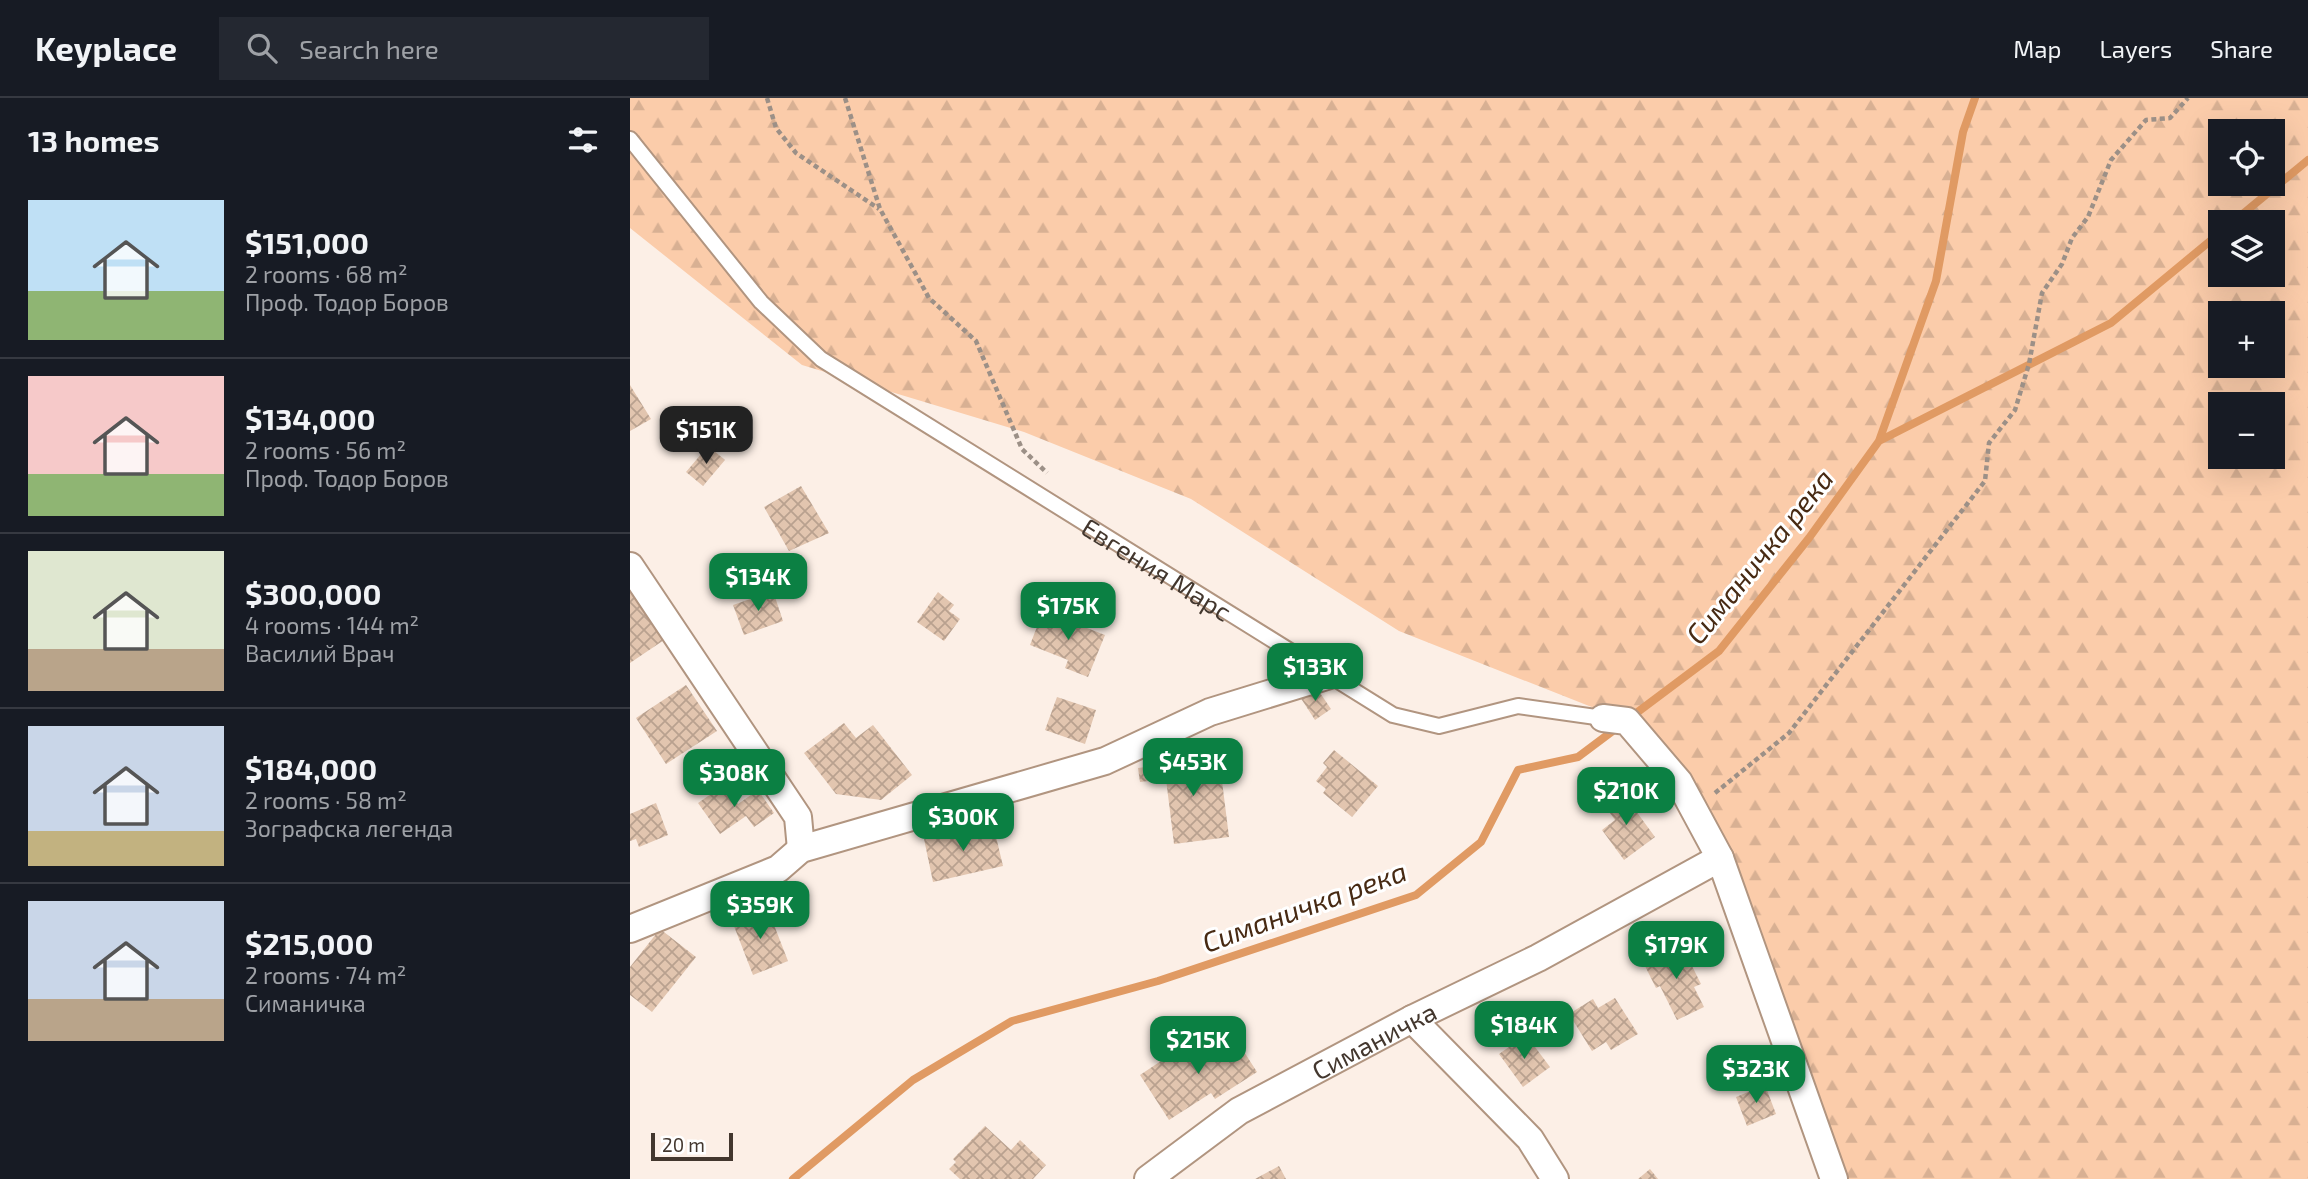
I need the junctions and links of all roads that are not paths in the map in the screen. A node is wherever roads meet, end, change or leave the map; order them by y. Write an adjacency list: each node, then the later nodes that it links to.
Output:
1 (630, 139): 3 (lane, Евгения Марс)
2 (630, 566): 5 (street)
3 (1330, 675): 4 (lane, Евгения Марс); 5 (street)
4 (1615, 720): 6 (street, Евгения Марс)
5 (801, 849): 7 (street)
6 (1720, 858): 8 (street, Симаничка); 11 (street, Евгения Марс)
7 (630, 929)
8 (1412, 1019): 9 (street, Симаничка); 10 (street)
9 (1148, 1179)
10 (1555, 1179)
11 (1834, 1179)

